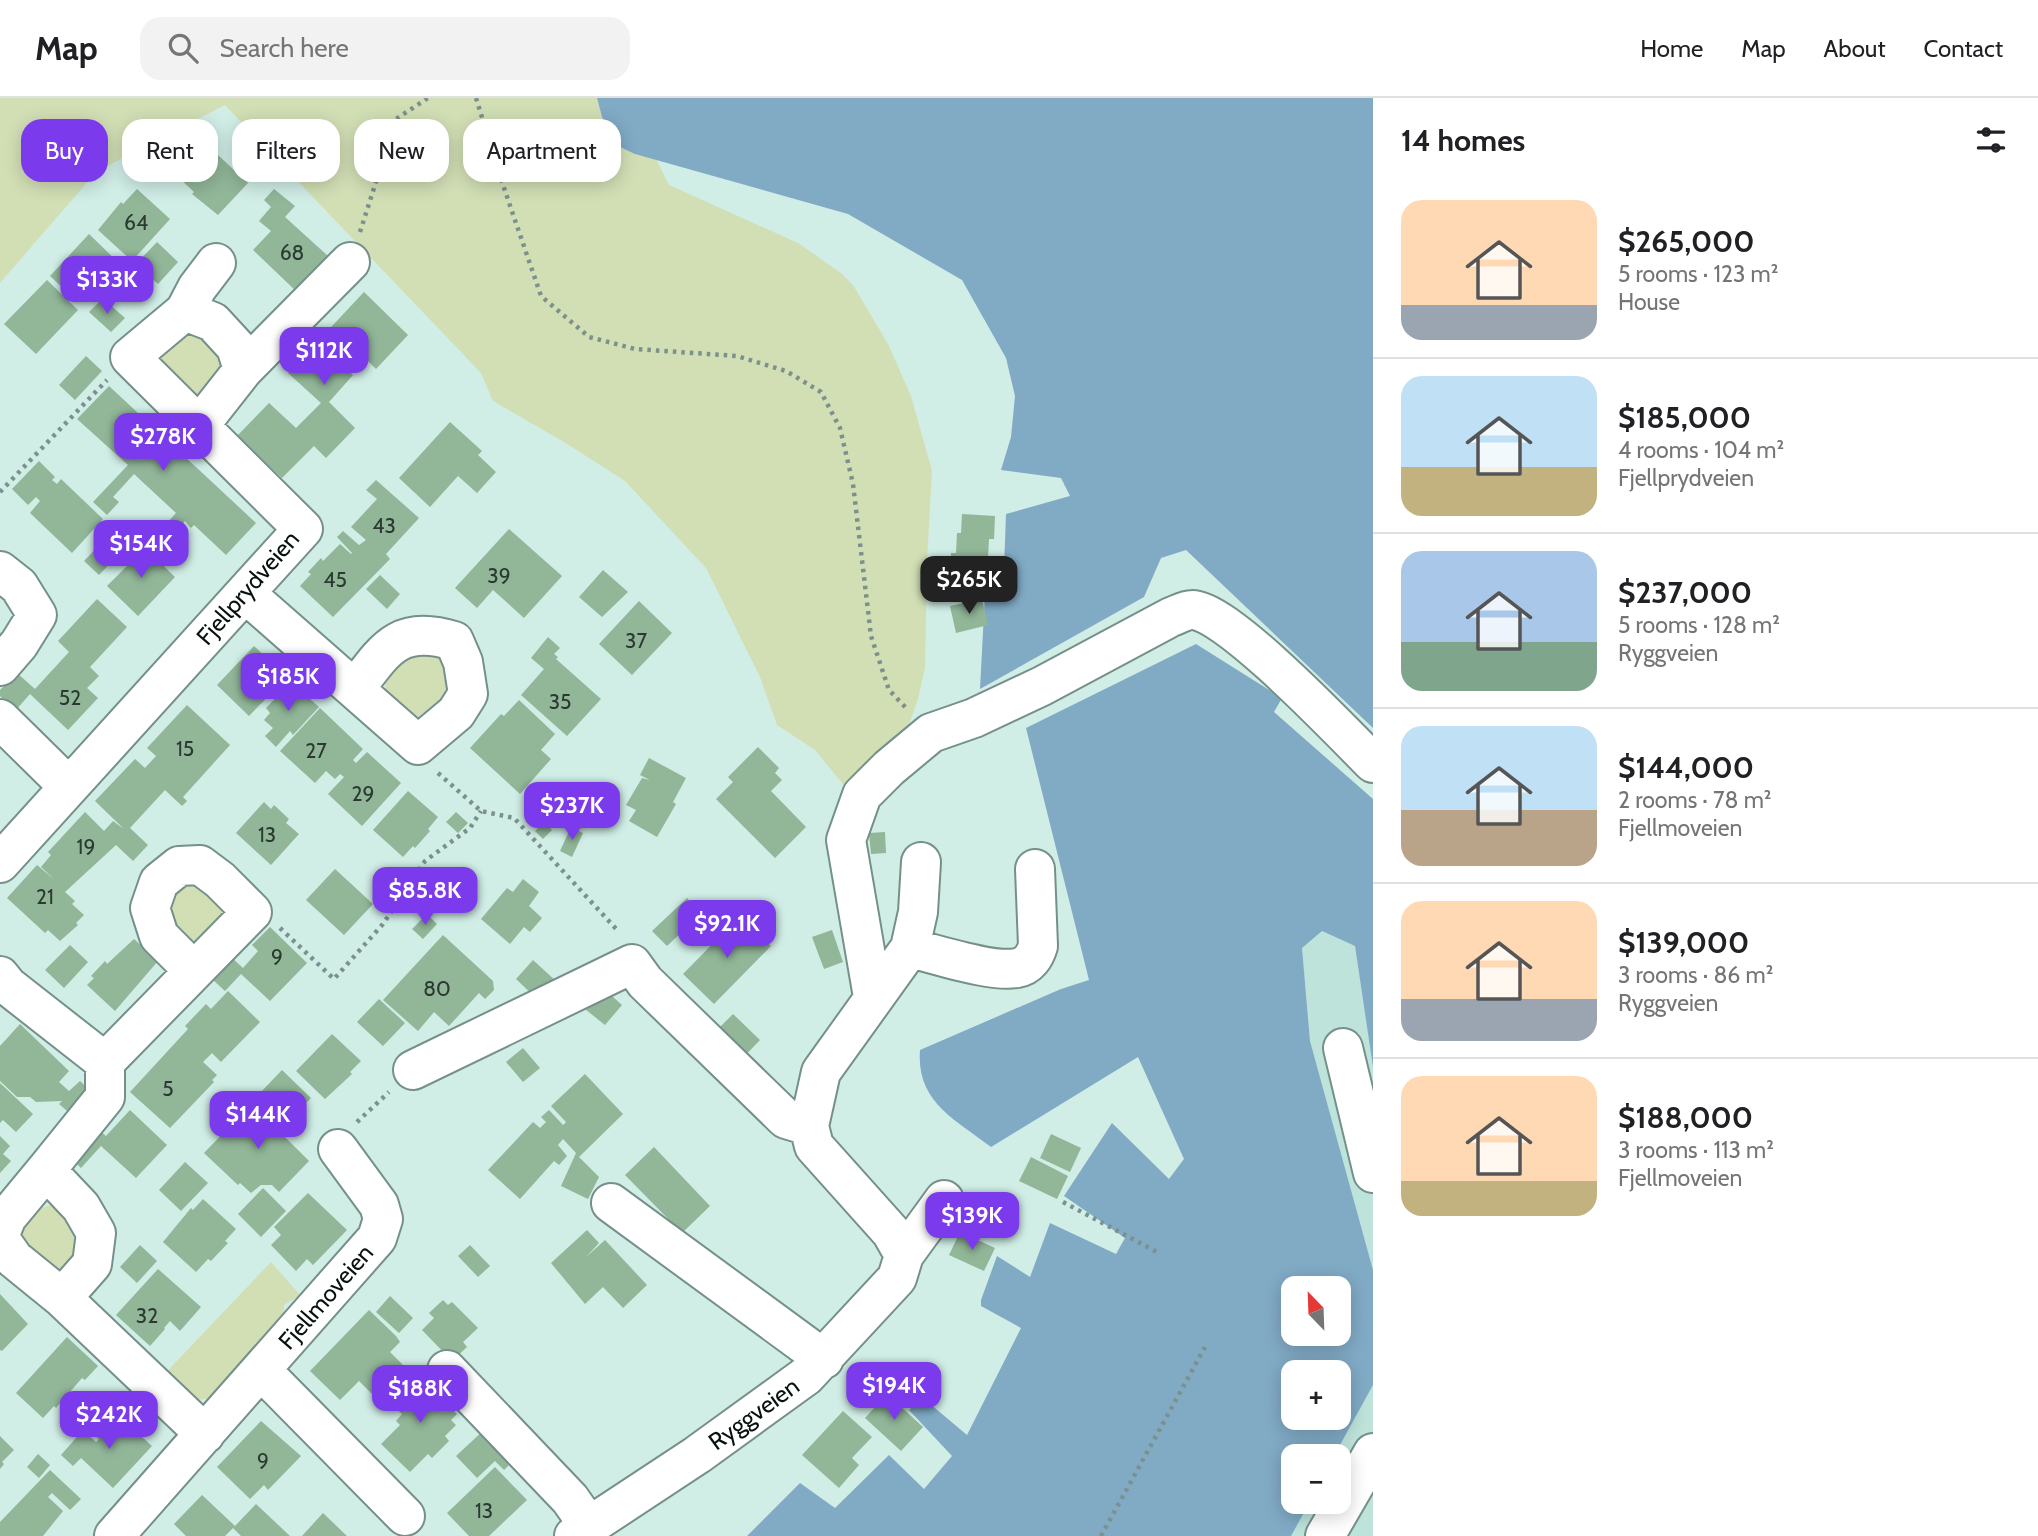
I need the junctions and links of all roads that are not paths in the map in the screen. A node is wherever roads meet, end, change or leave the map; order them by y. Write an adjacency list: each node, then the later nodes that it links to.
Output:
1 (350, 262): 4 (street)
2 (216, 263): 3 (street)
3 (185, 311): 4 (street); 5 (street, Fjellprydveien)
4 (243, 370): 5 (street)
5 (199, 426): 7 (street, Fjellprydveien)
6 (0, 571): 8 (street)
7 (246, 594): 9 (street); 12 (street, Fjellprydveien)
8 (0, 666)
9 (355, 689): 9 (street)
10 (0, 719): 12 (street)
11 (1373, 763): 16 (street)
12 (69, 786): 14 (street, Fjellprydveien)
13 (921, 862): 17 (street)
14 (0, 863)
15 (1034, 869): 17 (street)
16 (859, 912): 17 (street); 20 (street)
17 (914, 930): 20 (street)
18 (194, 971): 18 (street); 22 (street)
19 (3, 985): 22 (street)
20 (873, 997): 24 (street)
21 (1343, 1048): 27 (street)
22 (105, 1062): 26 (street)
23 (413, 1070): 24 (street)
24 (808, 1126): 31 (street)
25 (338, 1149): 34 (street, Fjellmoveien)
26 (46, 1170): 30 (street); 32 (street)
27 (1373, 1173)
28 (944, 1200): 31 (street, Ryggveien)
29 (611, 1203): 33 (street)
30 (0, 1236): 32 (street)
31 (904, 1255): 33 (street, Ryggveien)
32 (62, 1298): 36 (street)
33 (824, 1359): 39 (street, Ryggveien)
34 (261, 1370): 36 (street, Fjellmoveien); 38 (street, Fjellmoveien)
35 (447, 1370): 39 (street)
36 (205, 1434): 40 (street, Fjellmoveien)
37 (1373, 1453): 41 (street)
38 (405, 1516)
39 (582, 1531)
40 (114, 1536)
41 (1325, 1536)

